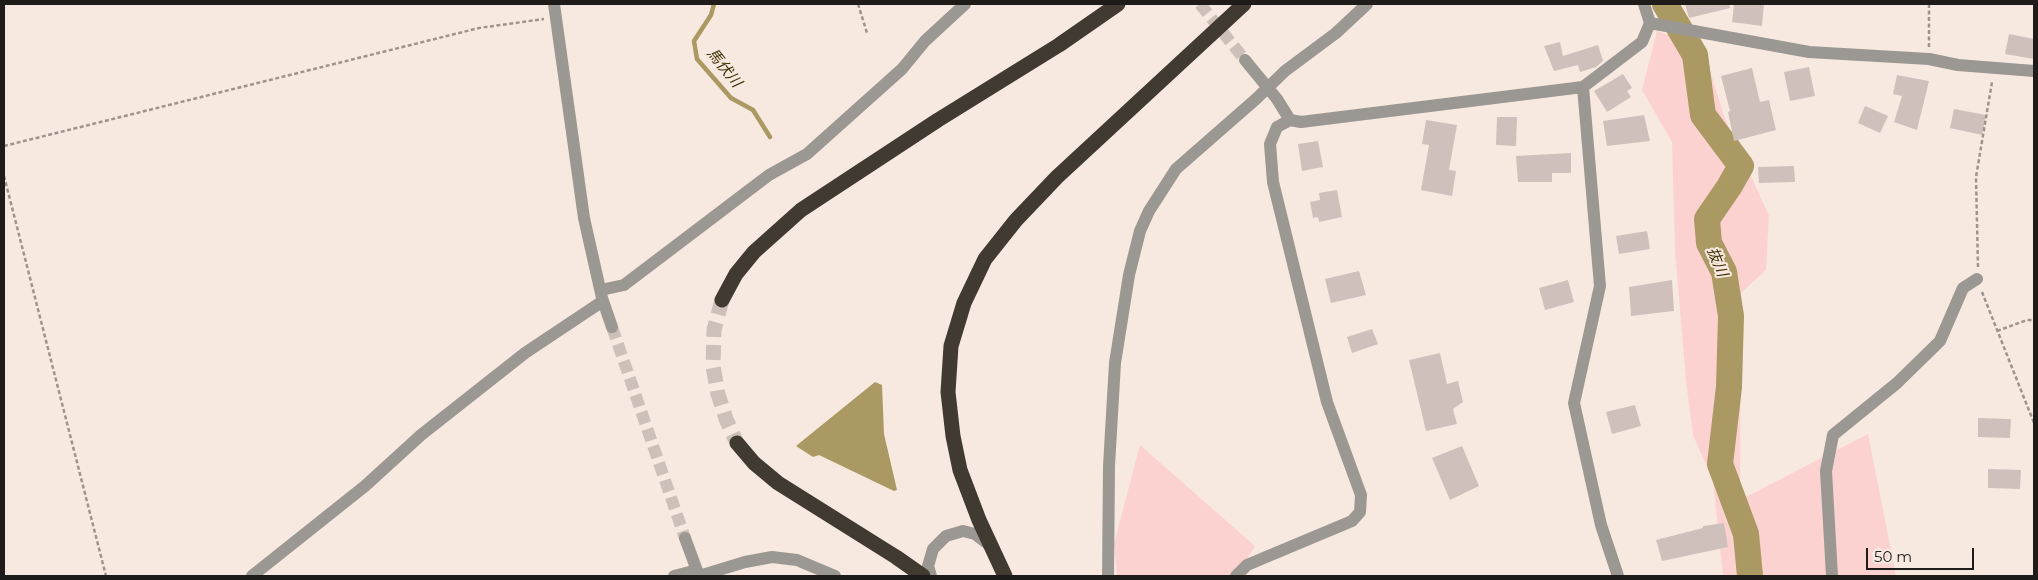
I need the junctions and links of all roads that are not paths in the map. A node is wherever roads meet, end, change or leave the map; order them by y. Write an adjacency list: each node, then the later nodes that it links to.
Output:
1 (554, 4): 14 (street)
2 (964, 4): 14 (street)
3 (1118, 4): 15 (highway)
4 (1244, 4): 19 (highway)
5 (1367, 4): 11 (street)
6 (1644, 4): 7 (street)
7 (1650, 23): 9 (street); 10 (street)
8 (1245, 60): 11 (street)
9 (2034, 71)
10 (1583, 86): 12 (street); 29 (street)
11 (1268, 88): 12 (street); 27 (street)
12 (1290, 120): 28 (street)
13 (1977, 279): 30 (street)
14 (602, 296): 16 (street); 21 (street)
15 (722, 300)
16 (612, 327)
17 (738, 443): 24 (highway)
18 (685, 538): 20 (street)
19 (992, 547): 25 (street); 26 (highway)
20 (699, 574): 22 (street); 23 (street)
21 (252, 576)
22 (674, 576)
23 (835, 576)
24 (923, 576)
25 (931, 576)
26 (1005, 576)
27 (1108, 576)
28 (1236, 576)
29 (1618, 576)
30 (1832, 576)

